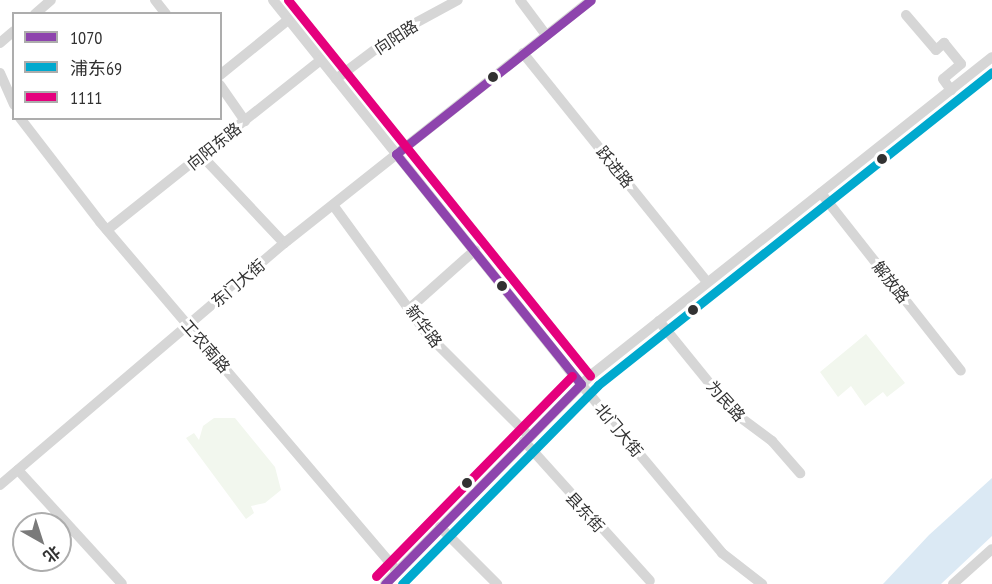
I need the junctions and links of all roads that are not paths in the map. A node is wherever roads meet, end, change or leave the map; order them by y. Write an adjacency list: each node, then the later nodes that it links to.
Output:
1 (51, 0): 6 (street)
2 (273, 0): 8 (street, 北门大街)
3 (458, 0): 17 (street, 向阳路)
4 (520, 0): 10 (street)
5 (591, 0): 10 (street, 东门大街)
6 (37, 12)
7 (906, 15): 19 (street)
8 (288, 20): 14 (street, 北门大街); 16 (street)
9 (12, 33): 11 (street)
10 (546, 35): 12 (street, 东门大街)
11 (0, 43)
12 (523, 53): 23 (street, 东门大街); 30 (street, 跃进路)
13 (992, 57): 19 (street)
14 (321, 60): 17 (street, 北门大街); 22 (street, 向阳东路)
15 (0, 73): 20 (street)
16 (222, 73)
17 (336, 79): 23 (street, 北门大街)
18 (222, 88): 22 (street)
19 (951, 90): 25 (street)
20 (12, 100)
21 (22, 120): 27 (street, 工农南路)
22 (245, 121): 24 (street, 向阳东路)
23 (396, 154): 26 (street, 东门大街); 29 (street, 北门大街)
24 (202, 156): 27 (street, 向阳东路); 28 (street)
25 (820, 193): 30 (street); 34 (street, 解放路)
26 (333, 205): 28 (street, 东门大街); 31 (street, 新华路)
27 (107, 230): 33 (street, 工农南路)
28 (284, 243): 33 (street, 东门大街)
29 (476, 250): 31 (street); 35 (street, 北门大街)
30 (707, 282): 32 (street)
31 (410, 308): 36 (street, 新华路)
32 (659, 321): 35 (street); 38 (street, 为民路)
33 (188, 325): 37 (street, 东门大街); 42 (street, 工农南路)
34 (961, 371)
35 (581, 384): 36 (street); 47 (street, 北门大街)
36 (526, 438): 40 (street); 43 (street, 县东街)
37 (18, 470): 39 (street, 东门大街); 44 (street)
38 (800, 473)
39 (0, 485)
40 (440, 527): 42 (street); 46 (street)
41 (992, 549): 48 (street)
42 (397, 571): 45 (street)
43 (650, 581)
44 (122, 584)
45 (385, 584)
46 (497, 584)
47 (762, 584)
48 (953, 584)

